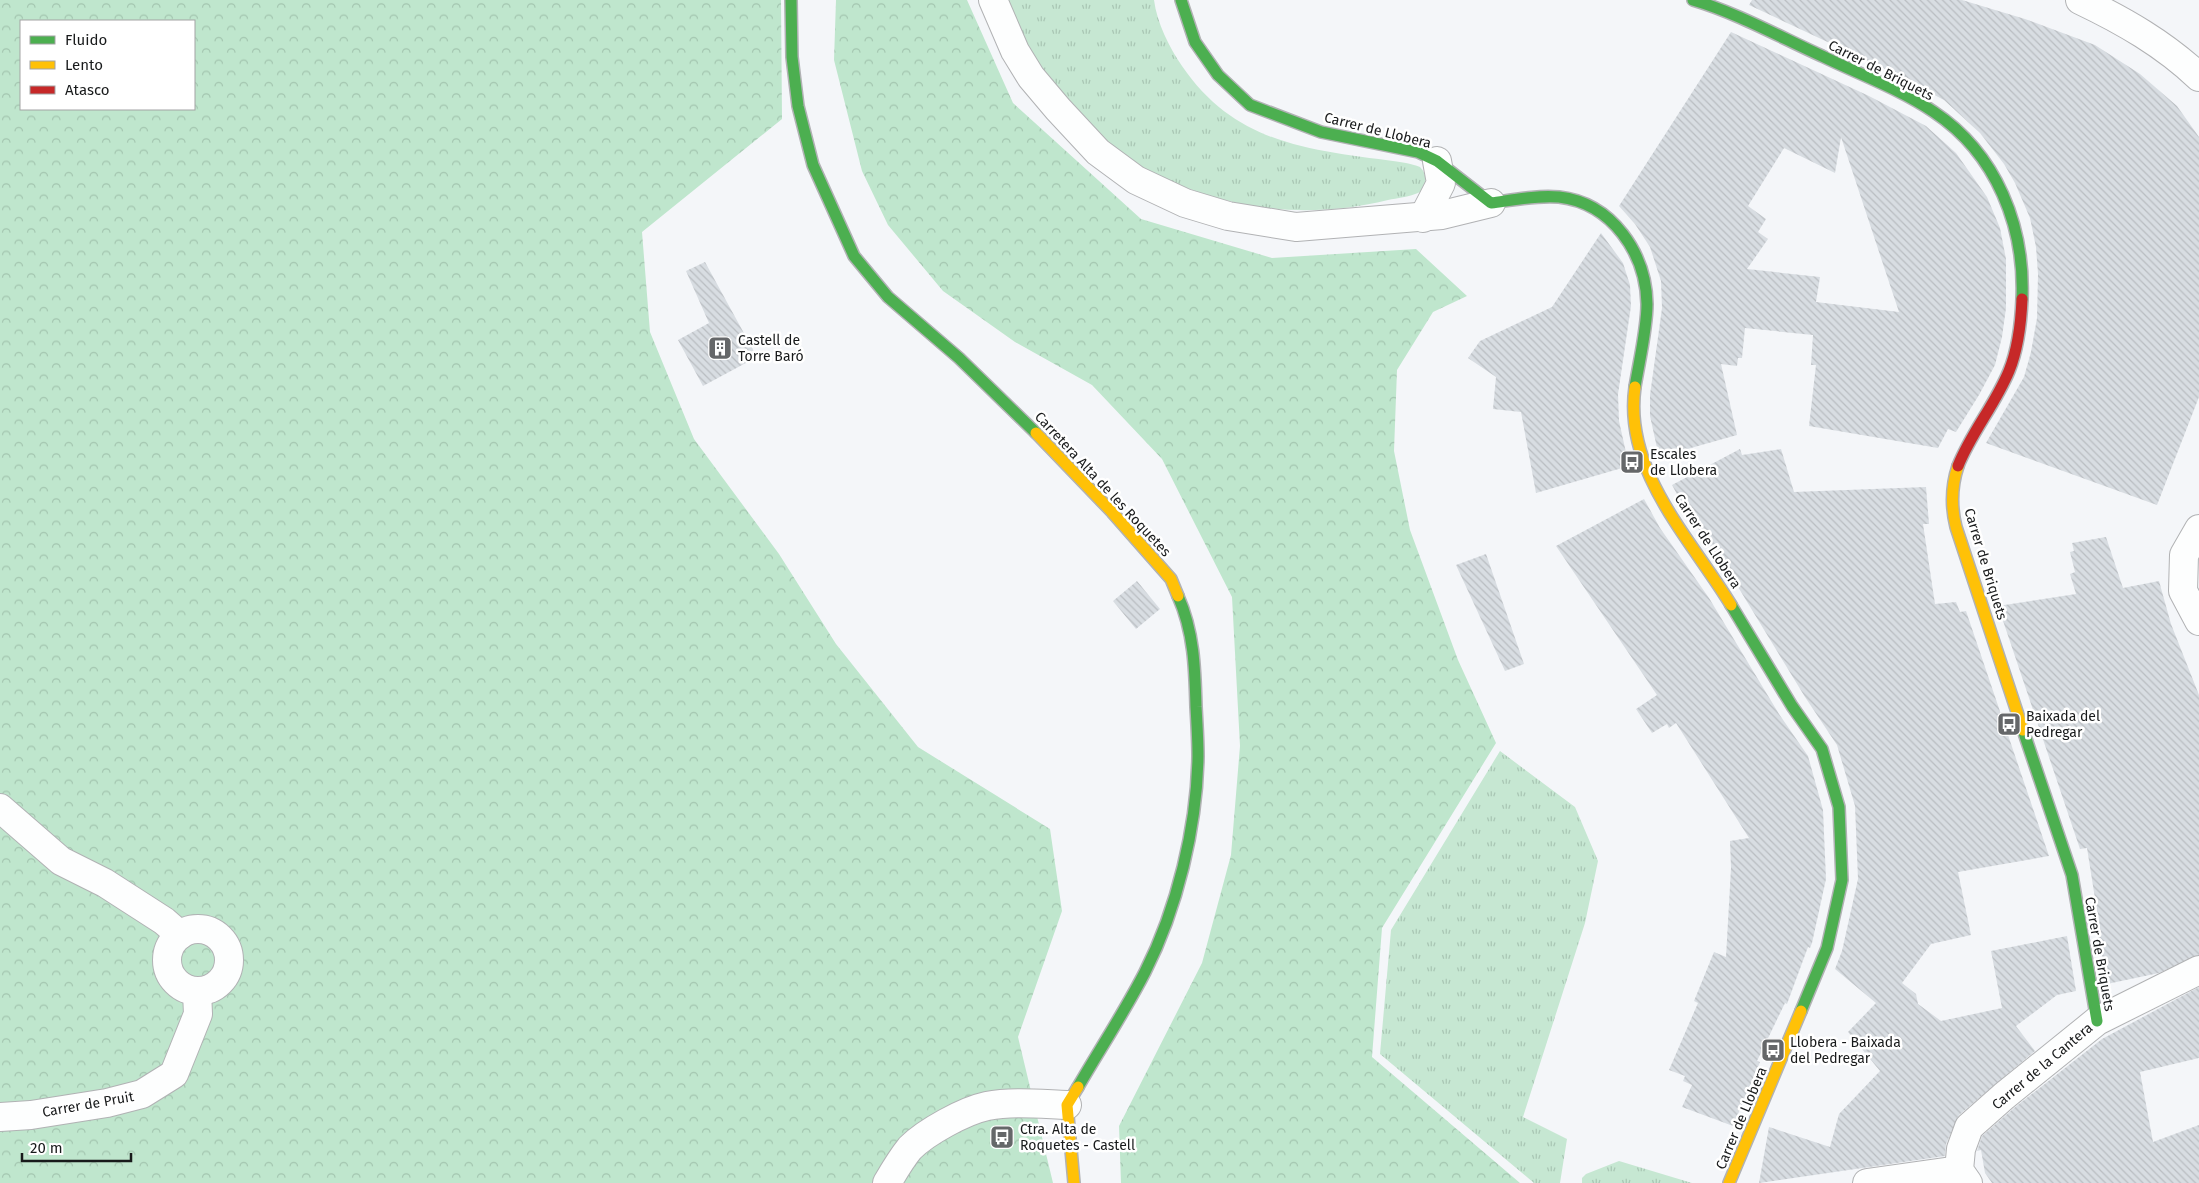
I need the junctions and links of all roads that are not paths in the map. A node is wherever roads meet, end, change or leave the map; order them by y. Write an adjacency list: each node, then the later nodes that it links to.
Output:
1 (791, 0): 17 (street, Carretera Alta de les Roquetes)
2 (993, 0): 9 (street)
3 (1181, 0): 7 (street, Carrer de Llobera)
4 (1693, 0): 16 (street, Carrer de Briquets)
5 (2080, 0): 6 (street)
6 (2199, 77)
7 (1437, 161): 8 (street, Carrer de Llobera); 9 (street)
8 (1491, 203): 9 (street); 22 (street, Carrer de Llobera)
9 (1423, 218)
10 (2199, 529): 11 (street)
11 (2199, 621)
12 (0, 808): 13 (street)
13 (180, 935): 15 (street); 15 (street)
14 (2199, 970): 16 (street, Carrer de la Cantera)
15 (197, 992): 18 (street, Carrer de Pruit)
16 (2096, 1021): 19 (street, Carrer de la Cantera)
17 (1067, 1105): 20 (street); 21 (street)
18 (0, 1117)
19 (1963, 1176): 23 (street)
20 (886, 1183)
21 (1074, 1183)
22 (1729, 1183)
23 (1867, 1183)

